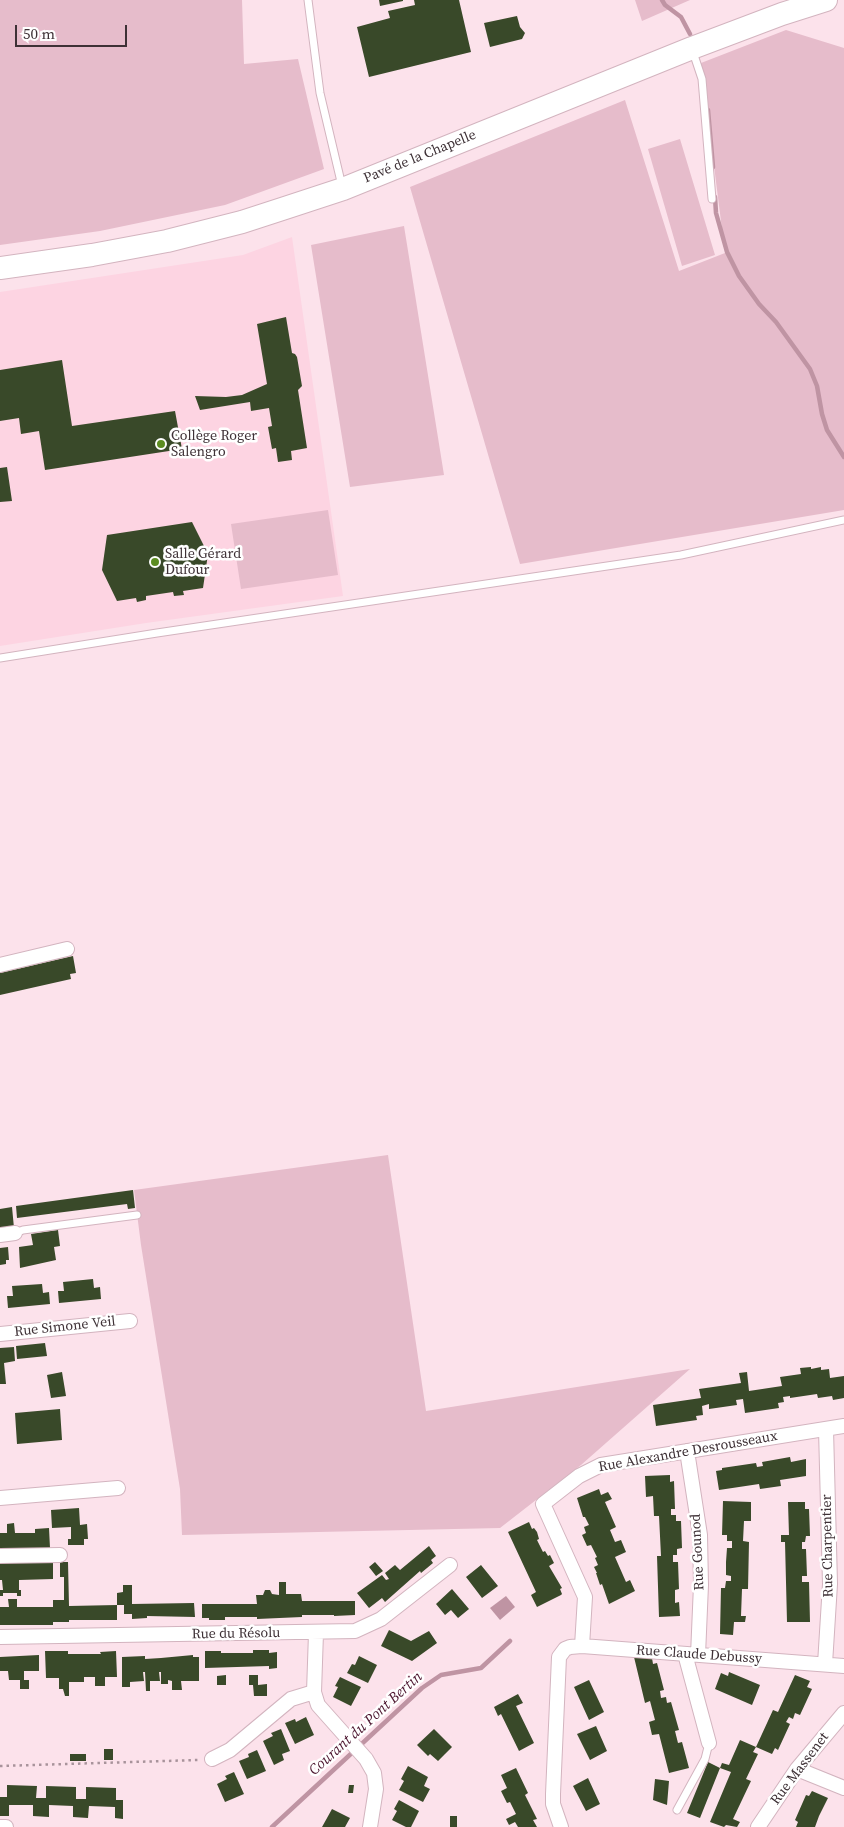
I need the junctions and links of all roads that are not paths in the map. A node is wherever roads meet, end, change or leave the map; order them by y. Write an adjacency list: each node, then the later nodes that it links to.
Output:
1 (308, 0): 4 (lane)
2 (826, 0): 3 (main road, Pavé de la Chapelle)
3 (692, 48): 4 (main road, Pavé de la Chapelle); 5 (lane)
4 (343, 189): 6 (main road, Pavé de la Chapelle)
5 (712, 200)
6 (0, 268)
7 (844, 520): 8 (lane)
8 (0, 658)
9 (67, 949): 10 (street)
10 (0, 965)
11 (137, 1215): 12 (lane)
12 (15, 1234): 13 (street)
13 (0, 1235)
14 (130, 1321): 15 (street, Rue Simone Veil)
15 (0, 1334)
16 (844, 1426): 17 (street, Rue Alexandre Desrousseaux)
17 (826, 1429): 18 (street, Rue Alexandre Desrousseaux); 28 (street, Rue Charpentier)
18 (688, 1451): 26 (street, Rue Alexandre Desrousseaux); 27 (street, Rue Gounod)
19 (118, 1488): 20 (street)
20 (0, 1498)
21 (60, 1555): 22 (street)
22 (0, 1556)
23 (450, 1565): 24 (street, Rue du Résolu)
24 (316, 1633): 25 (street, Rue du Résolu); 30 (street)
25 (0, 1637)
26 (582, 1646): 27 (street, Rue Claude Debussy); 40 (street, Rue Claude Debussy)
27 (692, 1654): 28 (street, Rue Claude Debussy); 32 (street, Rue Gounod)
28 (825, 1664): 29 (street, Rue Claude Debussy)
29 (844, 1666)
30 (314, 1692): 33 (street); 39 (street)
31 (844, 1714): 34 (street, Rue Massenet)
32 (709, 1743): 36 (lane)
33 (212, 1759)
34 (797, 1769): 35 (street); 41 (street, Rue Massenet)
35 (844, 1788)
36 (677, 1810)
37 (0, 1827): 38 (street)
38 (6, 1827)
39 (370, 1827)
40 (561, 1827)
41 (758, 1827)

